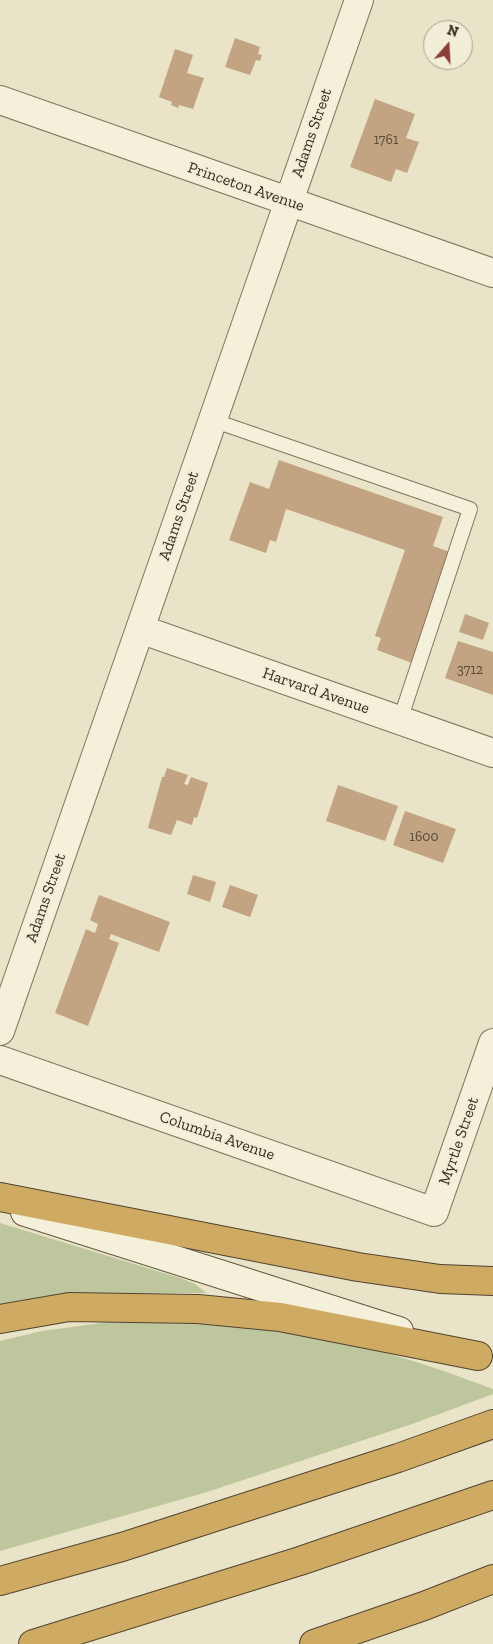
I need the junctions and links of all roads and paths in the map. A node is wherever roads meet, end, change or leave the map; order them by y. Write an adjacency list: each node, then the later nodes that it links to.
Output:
1 (358, 0): 3 (street, Adams Street)
2 (0, 100): 3 (street, Princeton Avenue)
3 (288, 201): 4 (street, Princeton Avenue); 5 (street, Adams Street)
4 (493, 273)
5 (212, 420): 6 (street, Adams Street); 7 (lane)
6 (140, 629): 7 (street, Harvard Avenue); 9 (street, Adams Street)
7 (400, 720): 8 (street, Harvard Avenue)
8 (493, 753)
9 (0, 1031)
10 (493, 1042): 14 (street, Myrtle Street)
11 (0, 1060): 14 (street, Columbia Avenue)
12 (0, 1197): 15 (highway)
13 (0, 1204): 17 (street)
14 (434, 1212)
15 (493, 1281)
16 (0, 1319): 17 (highway)
17 (486, 1358)
18 (493, 1424): 21 (highway)
19 (493, 1495): 22 (highway)
20 (493, 1579): 23 (highway)
21 (0, 1580)
22 (33, 1644)
23 (314, 1644)

